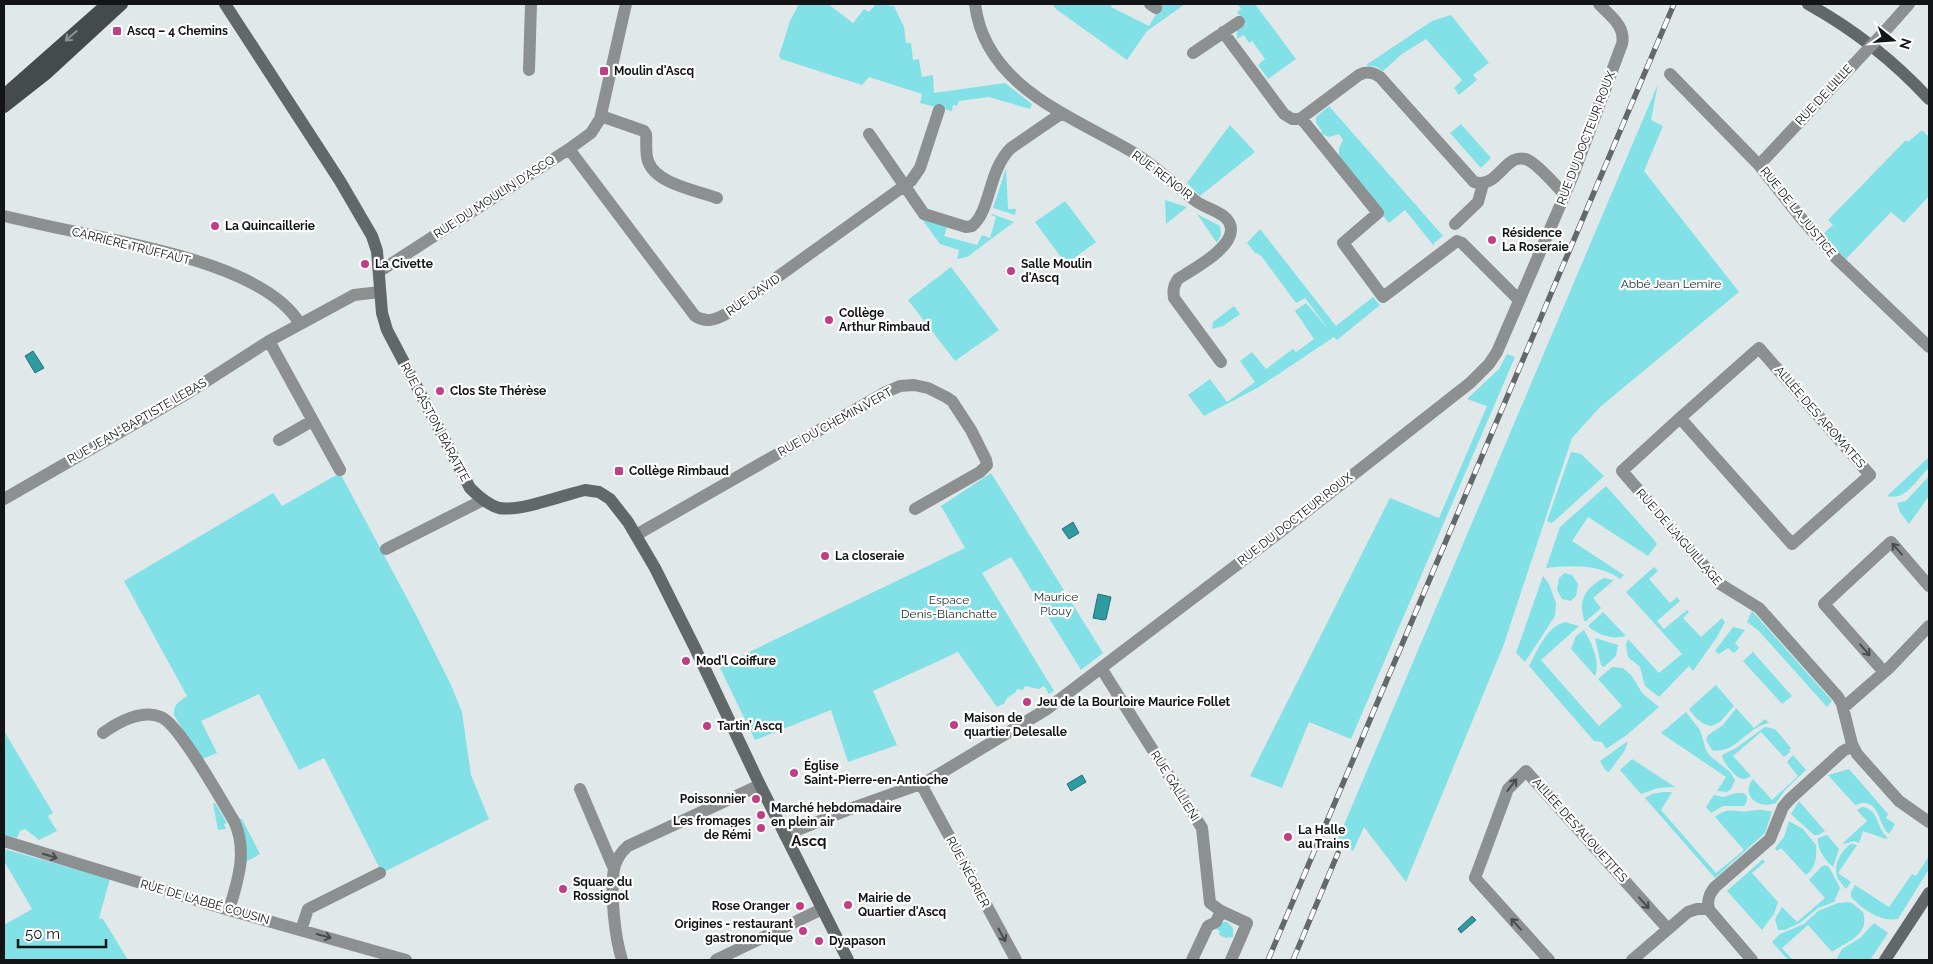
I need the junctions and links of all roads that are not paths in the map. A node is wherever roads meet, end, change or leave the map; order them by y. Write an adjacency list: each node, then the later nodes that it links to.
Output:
1 (108, 4): 15 (main road, one-way to 15)
2 (122, 4): 17 (main road)
3 (225, 4): 31 (street, RUE GASTON BARATTE)
4 (531, 4): 13 (street)
5 (626, 4): 20 (street, RUE DU MOULIN D'ASCQ)
6 (975, 4): 19 (street, RUE RENOIR)
7 (1599, 4): 27 (street, RUE DU DOCTEUR ROUX)
8 (1808, 4): 16 (street)
9 (1910, 4): 24 (street, RUE DE LILLE, bridge)
10 (1239, 22): 11 (street)
11 (1223, 32): 12 (street); 21 (street)
12 (1193, 53)
13 (529, 70)
14 (1670, 74): 24 (street, RUE DE LA JUSTICE)
15 (4, 95)
16 (1929, 99)
17 (4, 107)
18 (939, 110): 26 (street, RUE DAVID)
19 (1062, 113): 26 (street); 37 (street, RUE RENOIR)
20 (601, 116): 23 (street, RUE DU MOULIN D'ASCQ); 28 (street)
21 (1301, 118): 25 (street); 33 (street)
22 (869, 134): 26 (street)
23 (569, 149): 26 (street, RUE DAVID); 31 (street, RUE DU MOULIN D'ASCQ)
24 (1759, 165): 36 (street, RUE DE LA JUSTICE)
25 (1483, 184): 27 (street); 30 (street)
26 (905, 187)
27 (1565, 195): 33 (street, RUE DU DOCTEUR ROUX)
28 (717, 198)
29 (4, 216): 34 (street, CARRIÈRE TRUFFAUT)
30 (1455, 224)
31 (380, 271): 32 (street, RUE GASTON BARATTE)
32 (380, 292): 34 (street, RUE JEAN-BAPTISTE LEBAS); 44 (street, RUE GASTON BARATTE)
33 (1519, 300): 50 (street, RUE DU DOCTEUR ROUX)
34 (300, 324): 35 (street, RUE JEAN-BAPTISTE LEBAS)
35 (269, 341): 39 (street); 43 (street, RUE JEAN-BAPTISTE LEBAS)
36 (1929, 346)
37 (1221, 362)
38 (1680, 418): 38 (street, ALLÉE DES AROMATES); 42 (street, ALLÉE DES AROMATES)
39 (312, 421): 40 (street); 41 (street)
40 (279, 440)
41 (340, 470)
42 (1622, 472): 52 (street, RUE DE L'AIGUILLAGE)
43 (4, 499)
44 (483, 500): 46 (street); 47 (street)
45 (915, 509): 46 (street, RUE DU CHEMIN VERT)
46 (636, 535): 56 (street)
47 (386, 549)
48 (1929, 586): 51 (street, one-way to 51)
49 (1929, 626): 51 (street)
50 (1101, 668): 55 (street, RUE DU DOCTEUR ROUX); 67 (street, RUE GALLIENI)
51 (1884, 672): 52 (street)
52 (1843, 708): 54 (street, RUE DE L'AIGUILLAGE)
53 (103, 733): 66 (street)
54 (1853, 746): 58 (street, RUE DE L'AIGUILLAGE); 65 (street)
55 (921, 784): 59 (street, RUE DU DOCTEUR ROUX); 74 (street, RUE NÉGRIER, one-way to 74)
56 (760, 785): 59 (street); 61 (street)
57 (580, 789): 61 (street)
58 (1929, 822)
59 (785, 835): 64 (street)
60 (4, 842): 66 (street, RUE DE L'ABBÉ COUSIN, one-way to 66)
61 (614, 869): 71 (street)
62 (380, 873): 69 (street)
63 (1929, 893): 80 (street)
64 (822, 909): 72 (street); 73 (street)
65 (1708, 909): 68 (street); 79 (street)
66 (229, 910): 69 (street, RUE DE L'ABBÉ COUSIN)
67 (1221, 911): 75 (street); 76 (street)
68 (1668, 929): 77 (street, ALLÉE DES ALOUETTES, one-way to 68); 78 (street)
69 (301, 930): 70 (street, RUE DE L'ABBÉ COUSIN, one-way to 70)
70 (406, 960)
71 (622, 960)
72 (716, 960)
73 (848, 960)
74 (1016, 960)
75 (1192, 960)
76 (1231, 960)
77 (1549, 960)
78 (1632, 960)
79 (1752, 960)
80 (1885, 960)

